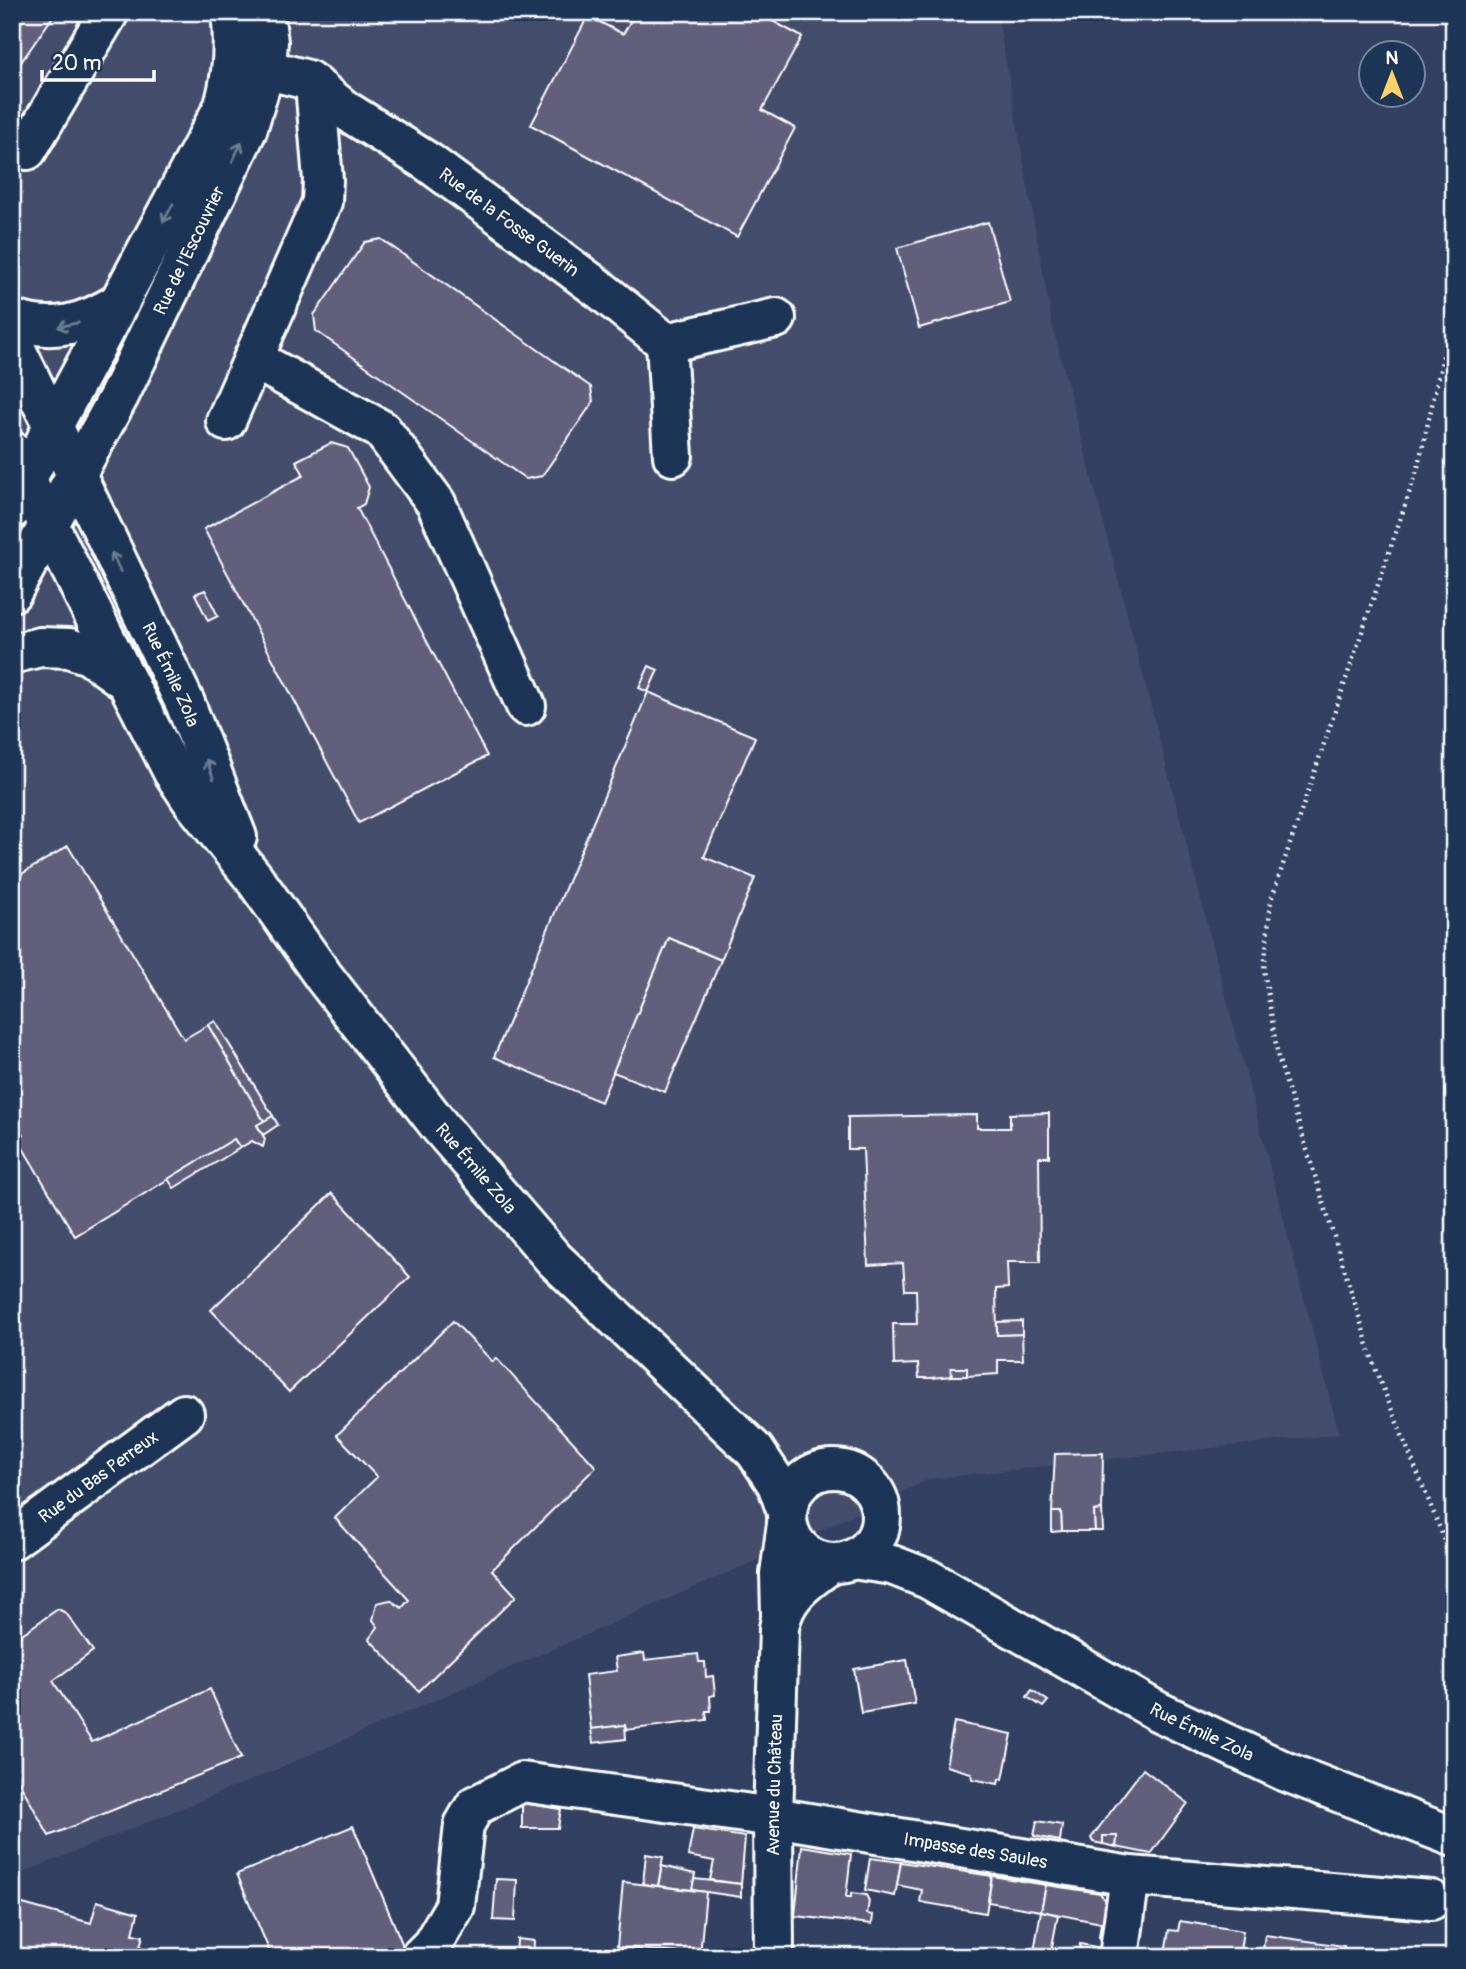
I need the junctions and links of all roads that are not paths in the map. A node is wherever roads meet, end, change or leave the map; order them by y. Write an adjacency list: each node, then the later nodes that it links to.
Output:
1 (109, 12): 6 (street)
2 (231, 12): 4 (street, Rue de l'Escouvrier)
3 (264, 12): 4 (street, Rue de l'Escouvrier)
4 (246, 82): 5 (street); 7 (street, Rue de l'Escouvrier, one-way to 7); 14 (street, Rue de l'Escouvrier, one-way to 4)
5 (326, 101): 11 (street, Rue de la Fosse Guerin); 12 (street)
6 (27, 150)
7 (120, 302): 9 (street, one-way to 9); 14 (street)
8 (776, 318): 11 (street)
9 (12, 319)
10 (12, 341): 14 (street, Rue Émile Zola)
11 (666, 343): 15 (street)
12 (254, 359): 13 (street); 21 (street)
13 (226, 421)
14 (65, 451): 16 (street); 17 (street); 22 (street, Rue Émile Zola, one-way to 14)
15 (673, 456)
16 (17, 480): 17 (street, Rue Émile Zola)
17 (55, 532): 18 (street); 20 (street, Rue Émile Zola)
18 (12, 592)
19 (12, 654): 20 (street)
20 (127, 682): 22 (street, Rue Émile Zola)
21 (526, 706)
22 (254, 878): 24 (street, Rue Émile Zola)
23 (184, 1413): 28 (street, Rue du Bas Perreux)
24 (734, 1428): 25 (street, Rue Émile Zola); 27 (street, Rue Émile Zola)
25 (835, 1470): 26 (street); 27 (street)
26 (880, 1509): 29 (street); 30 (street, Rue Émile Zola)
27 (787, 1518): 29 (street); 31 (street, Avenue du Château)
28 (12, 1540)
29 (843, 1561): 30 (street, Rue Émile Zola); 31 (street)
30 (964, 1597): 33 (street, Rue Émile Zola)
31 (781, 1615): 32 (street, Avenue du Château)
32 (772, 1817): 34 (street, Impasse des Saules); 36 (street, Impasse des Saules); 37 (street, Avenue du Château)
33 (1454, 1836)
34 (1130, 1875): 35 (street, Impasse des Saules); 38 (street)
35 (1431, 1900)
36 (420, 1957)
37 (774, 1957)
38 (1119, 1957)

